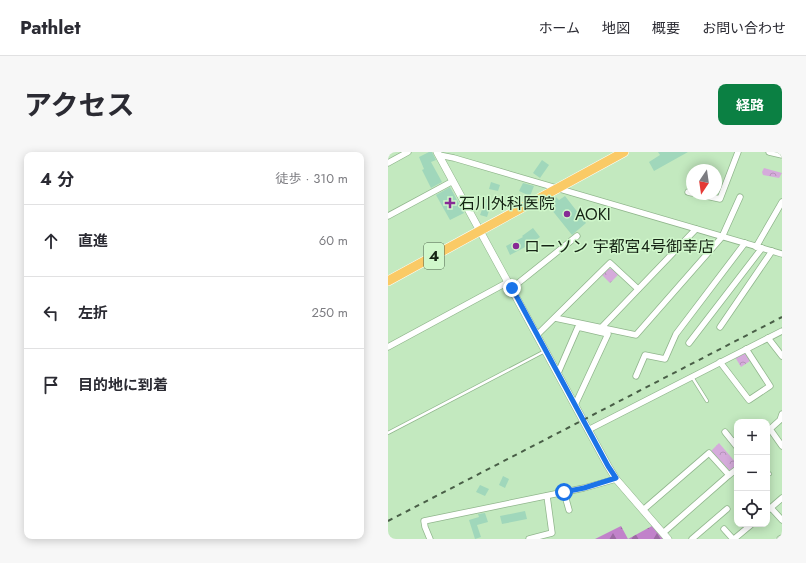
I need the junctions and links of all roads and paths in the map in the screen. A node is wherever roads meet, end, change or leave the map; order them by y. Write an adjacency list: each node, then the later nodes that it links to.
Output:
1 (408, 152): 7 (street)
2 (624, 152): 9 (highway, 4)
3 (738, 152): 10 (street)
4 (769, 152): 6 (street)
5 (438, 154): 8 (street); 9 (street)
6 (782, 155)
7 (388, 163)
8 (453, 181): 13 (street); 15 (street)
9 (558, 188): 14 (street); 15 (highway, 4)
10 (722, 194)
11 (740, 197): 17 (street)
12 (782, 202): 19 (street)
13 (388, 216)
14 (696, 229): 17 (street); 24 (street)
15 (480, 231): 22 (highway, 4); 23 (street)
16 (578, 236): 23 (street)
17 (722, 237): 18 (street); 27 (street)
18 (745, 243): 19 (street); 38 (street)
19 (759, 247): 20 (street); 31 (street)
20 (772, 251): 21 (street); 26 (street)
21 (782, 254)
22 (388, 281)
23 (510, 285): 29 (street); 32 (street)
24 (638, 289): 25 (street); 27 (street)
25 (555, 318): 27 (street); 29 (street)
26 (720, 327)
27 (602, 328)
28 (782, 330): 30 (street)
29 (537, 335): 34 (street)
30 (768, 338): 33 (street); 35 (street)
31 (689, 343)
32 (388, 347)
33 (746, 349): 36 (street); 36 (street)
34 (546, 351): 37 (street); 44 (lane)
35 (782, 356)
36 (720, 362): 39 (street)
37 (558, 373): 41 (street); 41 (street)
38 (636, 376)
39 (692, 377): 40 (lane); 43 (street)
40 (707, 401)
41 (575, 404): 43 (street)
42 (782, 414): 48 (street)
43 (588, 430): 51 (street)
44 (388, 432)
45 (725, 432): 46 (street)
46 (732, 441): 47 (street)
47 (734, 443)
48 (782, 446)
49 (734, 472): 50 (street)
50 (729, 475): 58 (street); 63 (street)
51 (616, 478): 52 (street); 58 (street)
52 (564, 492): 53 (street); 57 (street)
53 (547, 496): 64 (street); 65 (street)
54 (782, 498): 55 (street)
55 (770, 508)
56 (727, 509): 68 (street)
57 (569, 510)
58 (643, 510): 63 (street)
59 (770, 510): 60 (street)
60 (782, 520)
61 (748, 527): 69 (street)
62 (724, 529): 69 (street)
63 (663, 533): 67 (street)
64 (545, 537): 66 (street)
65 (430, 539)
66 (528, 539)
67 (668, 539)
68 (692, 539)
69 (734, 539)

